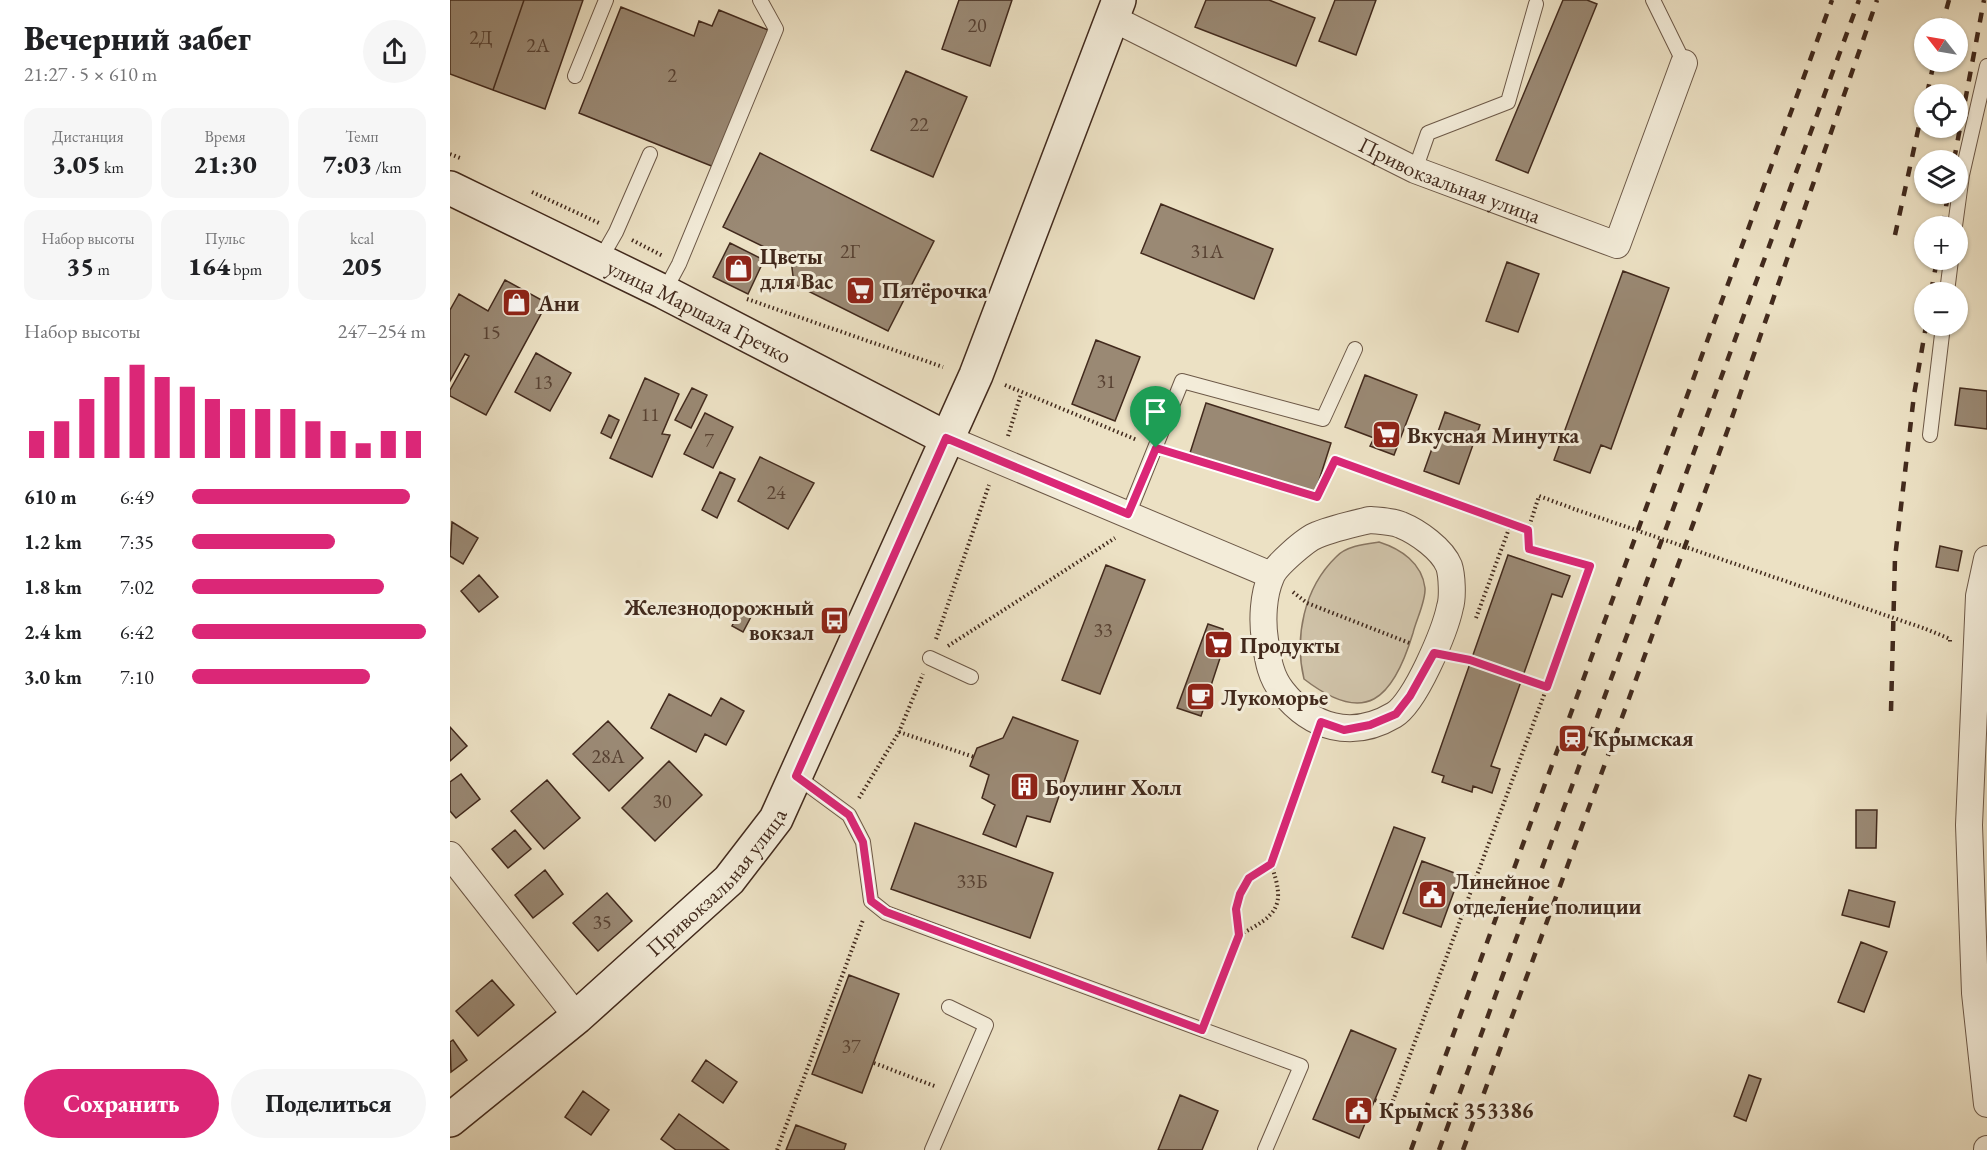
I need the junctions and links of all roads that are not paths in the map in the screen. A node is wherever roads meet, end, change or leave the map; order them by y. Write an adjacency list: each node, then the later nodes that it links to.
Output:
1 (606, 0): 8 (lane)
2 (760, 0): 14 (lane)
3 (1653, 0): 6 (lane)
4 (1536, 4): 10 (lane)
5 (1116, 9): 10 (street, Привокзальная улица); 18 (main road, Привокзальная улица)
6 (1684, 63): 10 (street, Привокзальная улица)
7 (1987, 66): 12 (lane)
8 (575, 76)
9 (650, 154): 13 (lane)
10 (1415, 170)
11 (450, 188): 13 (main road, улица Маршала Гречко)
12 (1956, 216)
13 (600, 260): 14 (main road, улица Маршала Гречко)
14 (664, 292): 18 (main road, улица Маршала Гречко)
15 (1942, 336): 17 (lane)
16 (1355, 349): 19 (lane)
17 (1930, 435)
18 (946, 438): 19 (street); 25 (main road, Привокзальная улица)
19 (1123, 525): 21 (street)
20 (1987, 559): 24 (street)
21 (1271, 575): 21 (street)
22 (930, 658): 23 (lane)
23 (971, 677)
24 (1979, 735): 29 (street)
25 (796, 776): 28 (main road, Привокзальная улица); 32 (lane)
26 (450, 855): 28 (street)
27 (949, 1007): 31 (lane)
28 (577, 1017): 30 (main road, Привокзальная улица)
29 (1987, 1104)
30 (450, 1120)
31 (932, 1150)
32 (1264, 1150)

